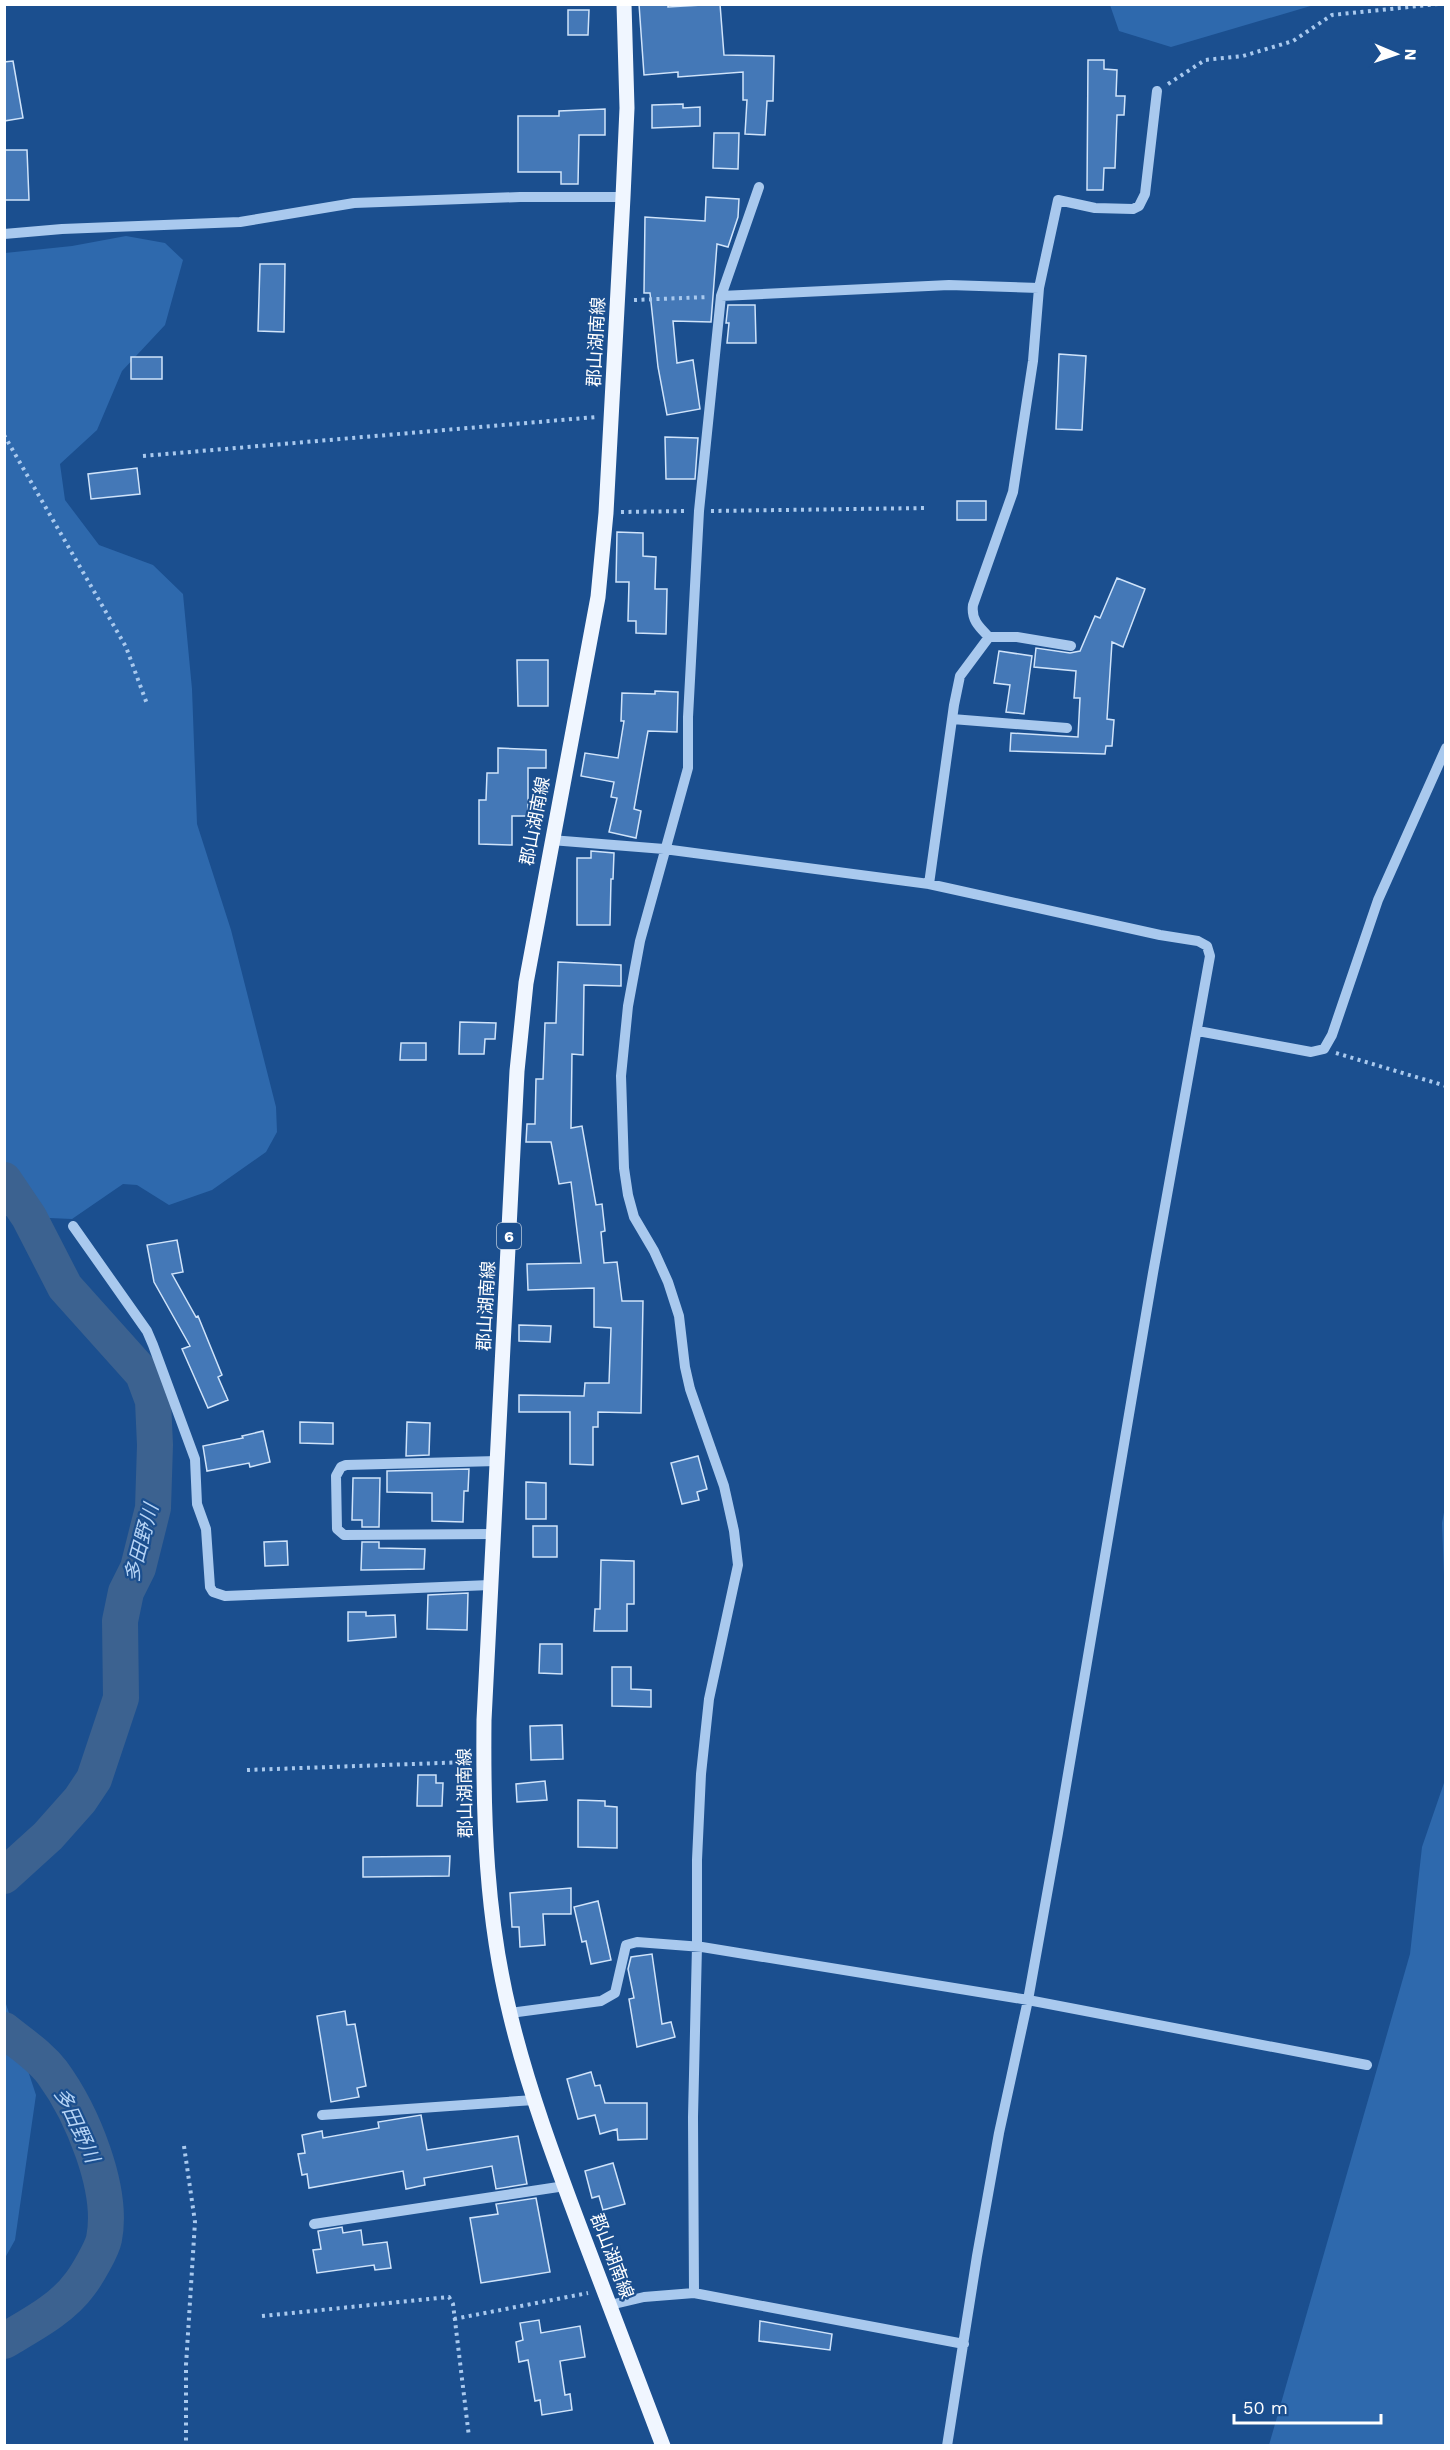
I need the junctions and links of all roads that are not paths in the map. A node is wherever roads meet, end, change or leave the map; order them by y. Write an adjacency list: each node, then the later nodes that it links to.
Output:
1 (624, 4): 4 (main road, 郡山湖南線 / 6)
2 (1157, 91): 6 (street)
3 (759, 187): 7 (street)
4 (623, 197): 5 (street); 13 (main road, 郡山湖南線 / 6)
5 (4, 234)
6 (1039, 288): 7 (street); 8 (street)
7 (721, 296): 14 (street)
8 (989, 637): 9 (street); 10 (street)
9 (1071, 646)
10 (952, 719): 11 (street); 15 (street)
11 (1067, 728)
12 (1446, 748): 16 (street)
13 (551, 840): 14 (street); 18 (main road, 郡山湖南線 / 6)
14 (664, 849): 15 (street); 21 (street)
15 (929, 884): 16 (street)
16 (1198, 1032): 22 (street)
17 (73, 1226): 20 (street)
18 (497, 1461): 19 (main road, 郡山湖南線 / 6); 19 (street)
19 (493, 1534): 20 (main road, 郡山湖南線 / 6)
20 (490, 1585): 23 (main road, 郡山湖南線 / 6)
21 (698, 1946): 22 (street); 23 (street); 29 (street)
22 (1028, 2000): 24 (street); 31 (street)
23 (510, 2013): 25 (main road, 郡山湖南線 / 6)
24 (1367, 2065)
25 (534, 2100): 26 (street); 27 (main road, 郡山湖南線 / 6)
26 (322, 2115)
27 (564, 2186): 28 (street); 30 (main road, 郡山湖南線 / 6)
28 (314, 2224)
29 (694, 2293): 30 (street); 31 (street)
30 (609, 2305): 32 (main road, 郡山湖南線 / 6)
31 (964, 2344): 33 (street)
32 (663, 2445)
33 (947, 2445)

